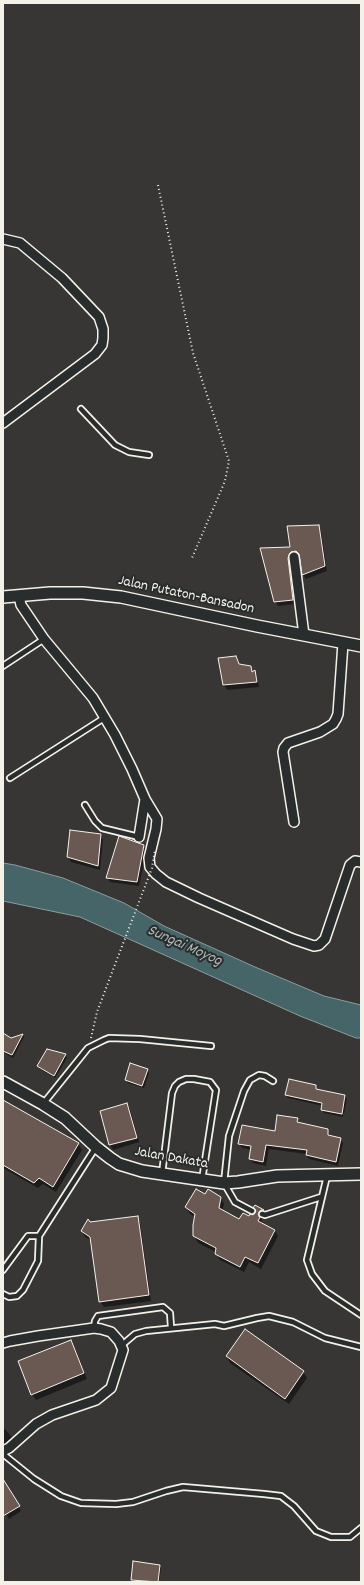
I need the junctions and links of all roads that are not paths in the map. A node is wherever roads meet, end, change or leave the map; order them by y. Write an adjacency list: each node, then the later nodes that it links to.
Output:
1 (3, 239): 3 (street)
2 (81, 409): 4 (lane)
3 (3, 423)
4 (149, 455)
5 (294, 557): 8 (street)
6 (19, 596): 7 (street, Jalan Putaton-Bansadon); 8 (street, Jalan Putaton-Bansadon); 9 (street)
7 (3, 597)
8 (304, 635): 10 (street, Jalan Putaton-Bansadon)
9 (44, 639): 12 (lane); 13 (street)
10 (343, 643): 11 (street, Jalan Putaton-Bansadon); 17 (street)
11 (361, 646)
12 (3, 666)
13 (104, 718): 14 (lane); 15 (street)
14 (10, 778)
15 (145, 799): 18 (street); 19 (street)
16 (85, 805): 18 (lane)
17 (294, 822)
18 (139, 837)
19 (361, 862)
20 (211, 1046): 23 (lane)
21 (273, 1081): 29 (lane)
22 (3, 1082): 23 (street, Jalan Dakata)
23 (43, 1104): 24 (street, Jalan Dakata)
24 (96, 1147): 25 (street, Jalan Dakata); 33 (lane)
25 (162, 1174): 28 (street, Jalan Dakata); 28 (lane)
26 (361, 1174): 27 (street, Jalan Dakata)
27 (327, 1175): 29 (street, Jalan Dakata); 30 (lane)
28 (202, 1180): 29 (street, Jalan Dakata)
29 (224, 1183): 31 (lane)
30 (321, 1197): 32 (lane); 36 (lane)
31 (252, 1211)
32 (262, 1214)
33 (39, 1236): 34 (lane); 35 (lane)
34 (3, 1270)
35 (3, 1294)
36 (361, 1315)
37 (171, 1327): 38 (lane); 40 (lane); 41 (lane)
38 (94, 1328): 39 (street); 40 (street)
39 (3, 1343)
40 (122, 1345): 42 (street)
41 (361, 1347)
42 (3, 1452): 43 (lane)
43 (361, 1528)

